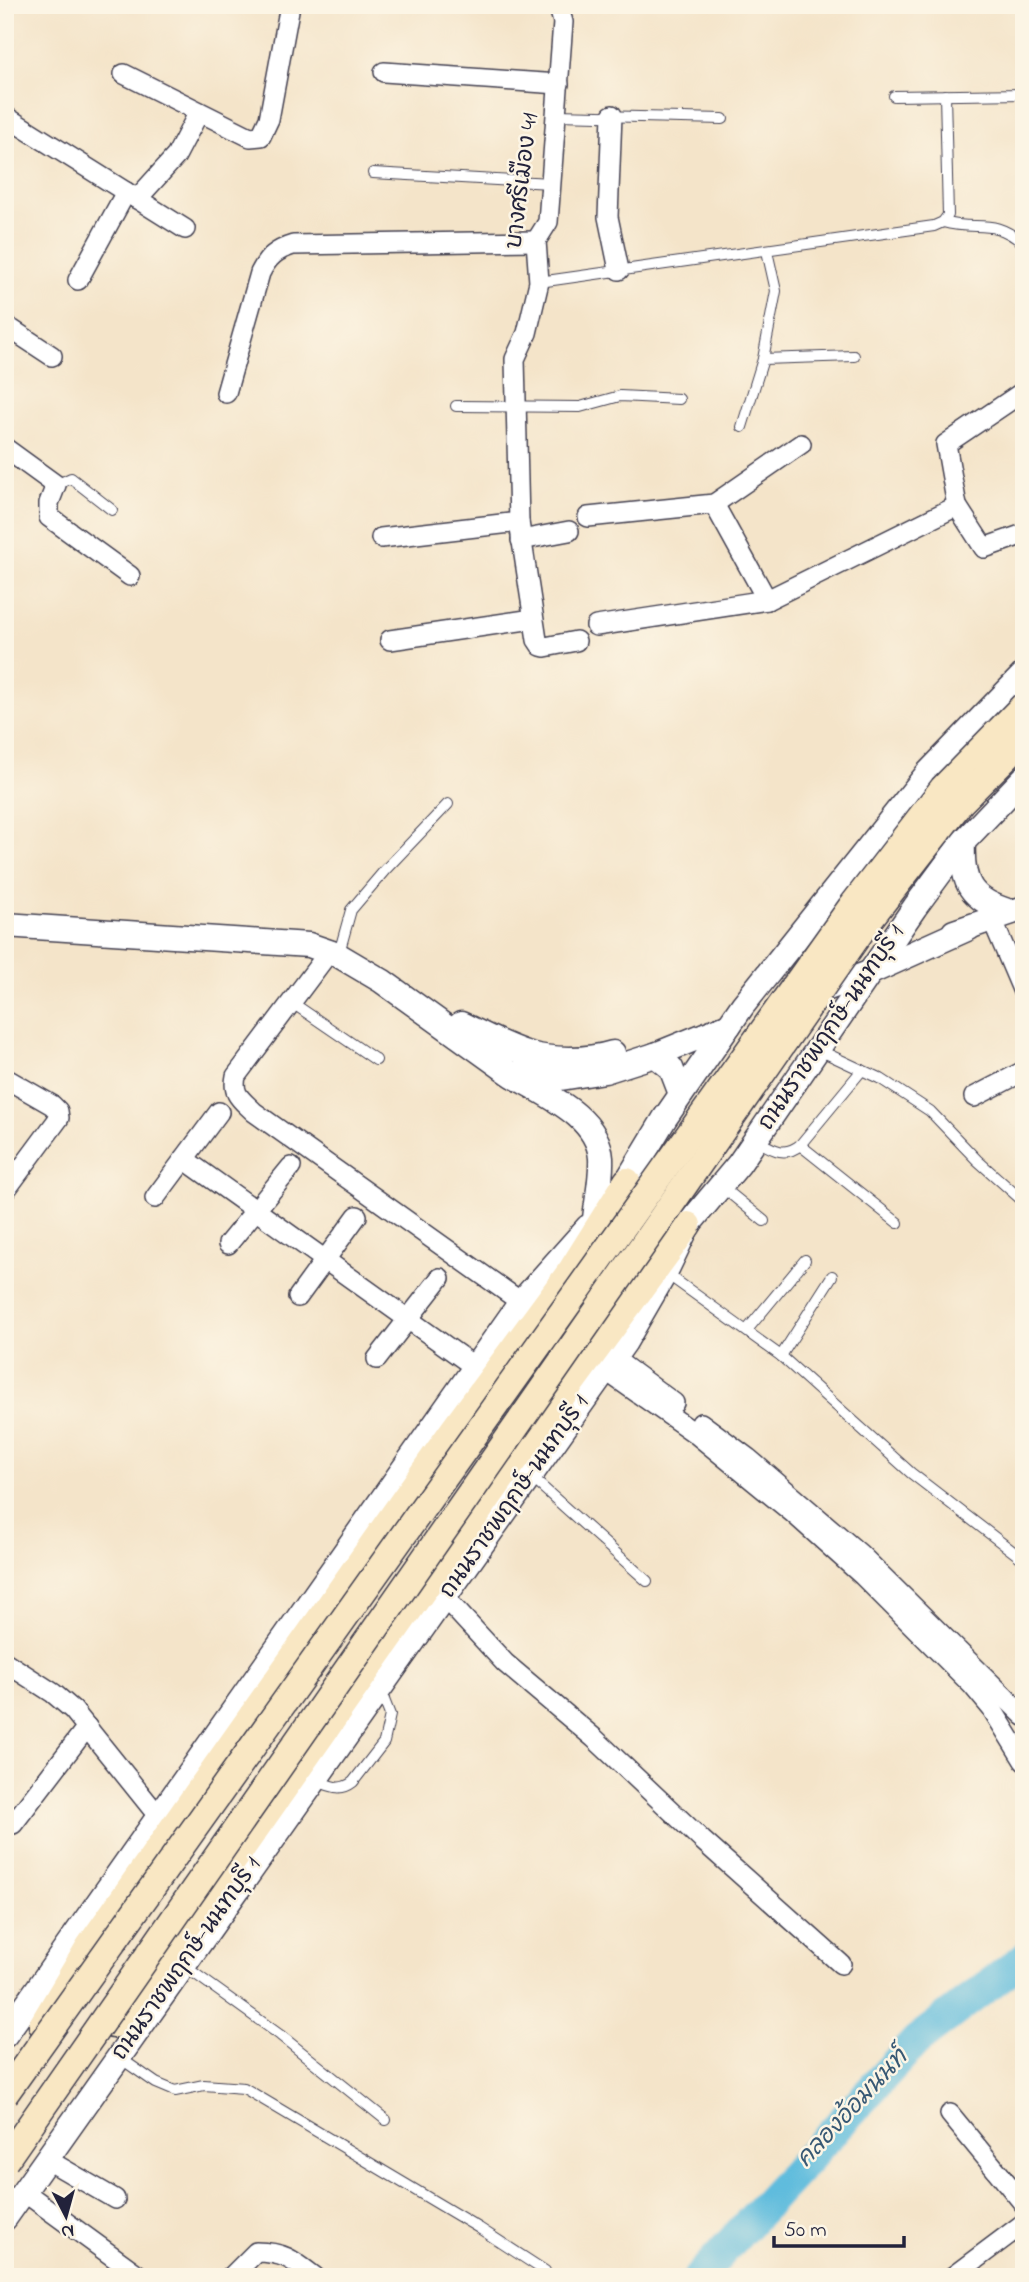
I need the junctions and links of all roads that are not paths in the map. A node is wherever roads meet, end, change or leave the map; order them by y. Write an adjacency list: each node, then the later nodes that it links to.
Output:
1 (290, 5): 9 (street)
2 (557, 6): 5 (street, บางศรีเมือง 41)
3 (384, 72): 5 (street)
4 (124, 74): 9 (street)
5 (559, 84): 10 (street, บางศรีเมือง 41)
6 (1024, 94): 7 (lane)
7 (945, 95): 8 (lane); 17 (lane)
8 (894, 96)
9 (199, 113): 16 (street)
10 (557, 115): 11 (lane); 15 (street, บางศรีเมือง 41)
11 (612, 115): 13 (lane); 22 (street)
12 (5, 116): 16 (street)
13 (723, 119)
14 (373, 173): 15 (lane)
15 (551, 183): 19 (street, บางศรีเมือง 41)
16 (132, 195): 18 (street); 23 (street)
17 (943, 222): 20 (lane); 21 (lane)
18 (185, 229)
19 (536, 241): 24 (street, บางศรีเมือง 41); 30 (street)
20 (1024, 244)
21 (767, 251): 22 (lane); 28 (lane)
22 (619, 270): 24 (lane)
23 (78, 279)
24 (539, 282): 33 (street, บางศรีเมือง 41)
25 (5, 325): 26 (street)
26 (52, 356)
27 (854, 356): 28 (lane)
28 (763, 359): 34 (lane)
29 (1024, 391): 39 (street)
30 (226, 393)
31 (679, 399): 33 (lane)
32 (456, 406): 33 (lane)
33 (516, 408): 42 (street, บางศรีเมือง 41)
34 (742, 427)
35 (801, 444): 38 (street)
36 (5, 449): 37 (street)
37 (56, 485): 40 (lane); 46 (street)
38 (714, 503): 41 (street); 47 (street)
39 (957, 506): 44 (street); 47 (street)
40 (112, 510)
41 (589, 517)
42 (520, 531): 43 (street); 45 (street); 48 (street, บางศรีเมือง 41)
43 (569, 531)
44 (1024, 534)
45 (381, 538)
46 (130, 576)
47 (767, 600): 49 (street)
48 (533, 619): 50 (street); 51 (street)
49 (596, 625)
50 (390, 640)
51 (576, 641)
52 (1024, 674): 58 (street)
53 (1024, 705): 125 (main road, bridge)
54 (1024, 740): 128 (main road, ถนนราชพฤกษ์-นนทบุรี 1, bridge)
55 (1024, 778): 57 (street, ถนนราชพฤกษ์-นนทบุรี 1)
56 (449, 804): 62 (lane)
57 (963, 842): 59 (street); 60 (street, ถนนราชพฤกษ์-นนทบุรี 1)
58 (846, 875): 60 (street); 68 (street)
59 (999, 917): 63 (street); 64 (street); 65 (street)
60 (904, 922): 63 (street, ถนนราชพฤกษ์-นนทบุรี 1)
61 (5, 925): 62 (street)
62 (333, 953): 66 (street); 67 (street)
63 (883, 953): 64 (street, ถนนราชพฤกษ์-นนทบุรี 1); 68 (street)
64 (869, 973): 68 (street); 69 (street, ถนนราชพฤกษ์-นนทบุรี 1)
65 (1024, 994)
66 (291, 1002): 71 (lane); 101 (street)
67 (418, 1005): 68 (street); 74 (street)
68 (744, 1014): 70 (street); 77 (street); 79 (street)
69 (817, 1049): 72 (lane); 79 (street, ถนนราชพฤกษ์-นนทบุรี 1)
70 (655, 1055): 74 (street); 77 (street)
71 (376, 1060)
72 (862, 1070): 80 (lane); 87 (lane)
73 (1024, 1071): 76 (street)
74 (510, 1073): 90 (street)
75 (5, 1077): 85 (street)
76 (974, 1097)
77 (676, 1101): 79 (street); 83 (street)
78 (219, 1112): 81 (street)
79 (751, 1139): 80 (lane); 84 (street, ถนนราชพฤกษ์-นนทบุรี 1)
80 (800, 1144): 92 (lane)
81 (184, 1159): 86 (street); 88 (street)
82 (291, 1167): 88 (street)
83 (627, 1181): 90 (street); 124 (main road)
84 (721, 1186): 91 (lane); 93 (street, ถนนราชพฤกษ์-นนทบุรี 1)
85 (5, 1191)
86 (155, 1198)
87 (1024, 1202)
88 (256, 1210): 94 (street); 95 (street)
89 (357, 1216): 95 (street)
90 (595, 1219): 101 (street)
91 (764, 1221)
92 (898, 1223)
93 (688, 1225): 97 (street, ถนนราชพฤกษ์-นนทบุรี 1); 108 (main road)
94 (228, 1244)
95 (325, 1259): 100 (street); 102 (street)
96 (805, 1261): 103 (lane)
97 (665, 1273): 103 (lane); 106 (street, ถนนราชพฤกษ์-นนทบุรี 1)
98 (832, 1276): 104 (lane)
99 (440, 1278): 102 (street)
100 (298, 1297)
101 (521, 1303): 107 (street)
102 (407, 1318): 105 (street); 107 (street)
103 (747, 1330): 104 (lane)
104 (781, 1356): 109 (lane)
105 (377, 1359)
106 (609, 1364): 108 (street, ถนนราชพฤกษ์-นนทบุรี 1); 114 (street); 116 (street)
107 (475, 1367): 118 (street)
108 (519, 1473): 110 (lane); 111 (street, ถนนราชพฤกษ์-นนทบุรี 1); 128 (main road, bridge)
109 (1024, 1560)
110 (646, 1581)
111 (444, 1597): 113 (street, ถนนราชพฤกษ์-นนทบุรี 1); 120 (street)
112 (5, 1662): 115 (street)
113 (379, 1688): 117 (street, ถนนราชพฤกษ์-นนทบุรี 1); 117 (lane)
114 (1024, 1716)
115 (87, 1727): 118 (street); 119 (street)
116 (1024, 1761)
117 (314, 1780): 121 (street, ถนนราชพฤกษ์-นนทบุรี 1)
118 (159, 1817): 122 (street)
119 (13, 1824)
120 (841, 1964)
121 (183, 1965): 123 (street, ถนนราชพฤกษ์-นนทบุรี 1); 127 (lane)
122 (5, 2035)
123 (118, 2057): 129 (street, ถนนราชพฤกษ์-นนทบุรี 1); 135 (lane)
124 (5, 2087)
125 (5, 2094)
126 (950, 2114): 132 (street)
127 (386, 2120)
128 (9, 2155)
129 (46, 2158): 130 (street, ถนนราชพฤกษ์-นนทบุรี 1); 131 (street)
130 (23, 2191): 133 (street, ถนนราชพฤกษ์-นนทบุรี 1); 136 (street)
131 (115, 2199)
132 (1024, 2204)
133 (5, 2218)
134 (1024, 2223): 139 (street)
135 (545, 2271)
136 (141, 2277)
137 (231, 2277): 138 (street)
138 (315, 2277)
139 (952, 2277)

